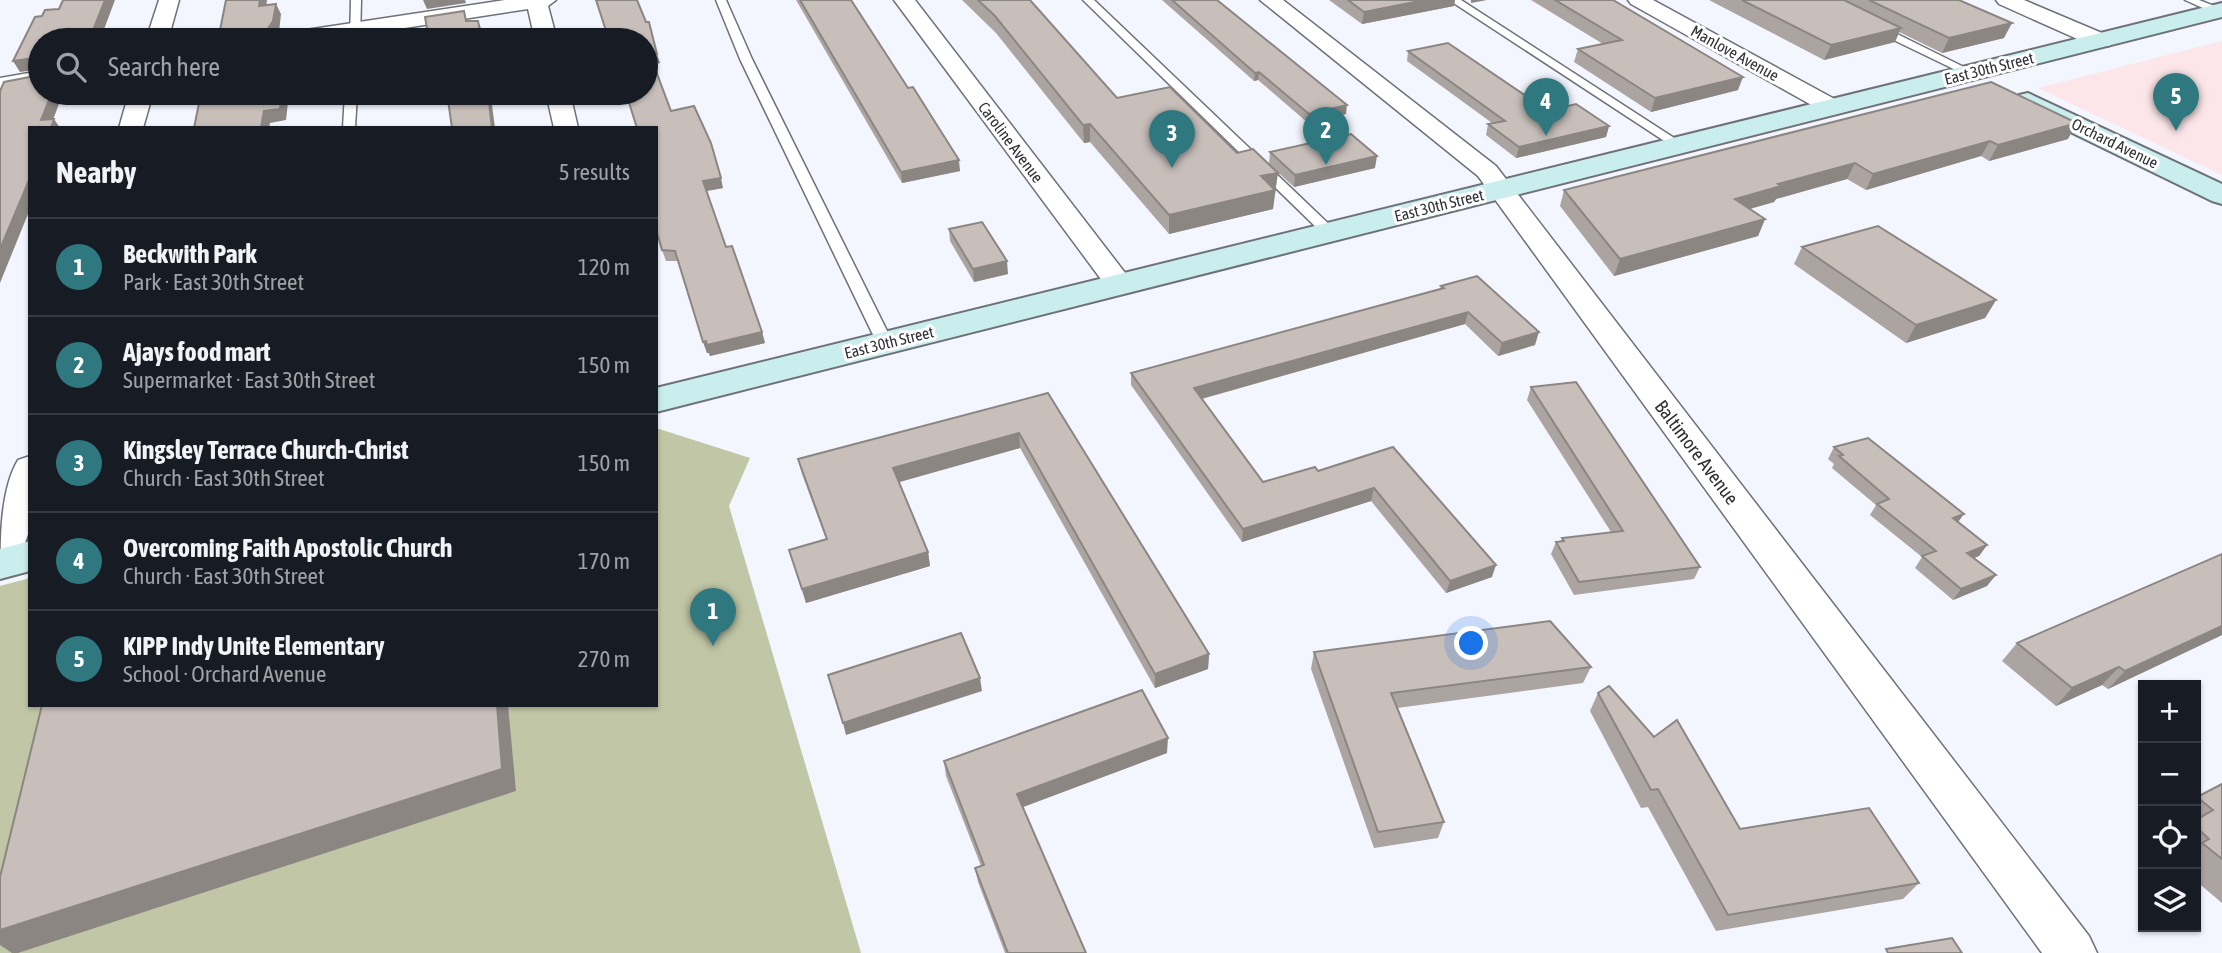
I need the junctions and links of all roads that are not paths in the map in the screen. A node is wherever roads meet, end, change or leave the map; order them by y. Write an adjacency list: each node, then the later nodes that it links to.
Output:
1 (169, 0): 14 (street)
2 (356, 0): 15 (lane)
3 (539, 0): 16 (street); 17 (street)
4 (721, 0): 34 (lane)
5 (904, 0): 33 (street, Caroline Avenue)
6 (1088, 0): 32 (lane)
7 (1270, 0): 30 (street, Baltimore Avenue)
8 (1454, 0): 29 (lane)
9 (1639, 0): 25 (street, Manlove Avenue)
10 (2006, 0): 18 (street)
11 (2190, 0): 12 (lane)
12 (2220, 10): 18 (main road, East 30th Street)
13 (1867, 23): 19 (lane)
14 (161, 28)
15 (355, 28)
16 (392, 28)
17 (543, 28)
18 (2101, 41): 19 (main road, East 30th Street)
19 (1970, 73): 25 (main road, East 30th Street); 31 (main road, Orchard Avenue)
20 (28, 81): 21 (street)
21 (0, 85)
22 (138, 105): 26 (street)
23 (350, 105): 27 (lane)
24 (561, 105): 28 (street)
25 (1832, 107): 29 (main road, East 30th Street)
26 (132, 126)
27 (349, 126)
28 (566, 126)
29 (1679, 145): 30 (main road, East 30th Street)
30 (1501, 190): 32 (main road, East 30th Street); 38 (street, Baltimore Avenue)
31 (2222, 195)
32 (1329, 232): 33 (main road, East 30th Street)
33 (1119, 284): 34 (main road, East 30th Street)
34 (885, 343): 35 (main road, East 30th Street)
35 (658, 400)
36 (28, 477): 37 (street)
37 (10, 561)
38 (2072, 953)

